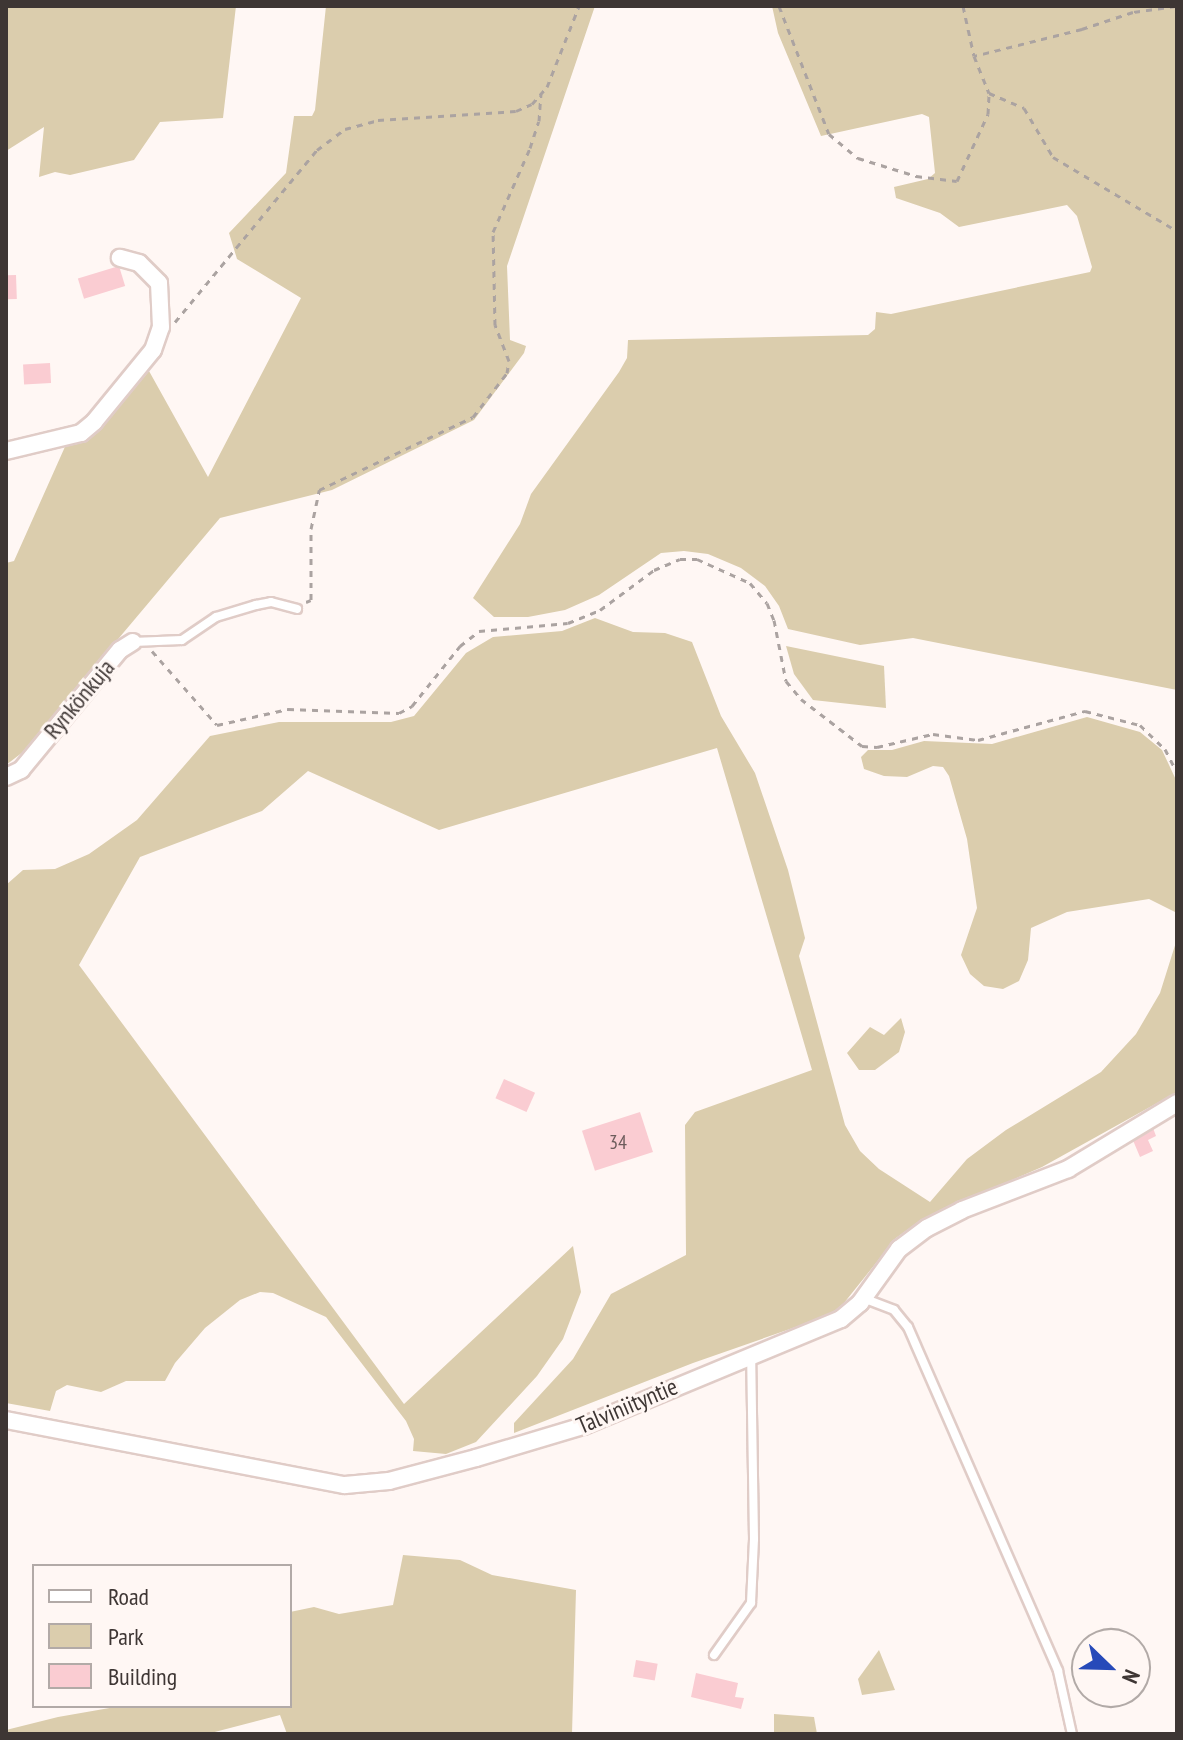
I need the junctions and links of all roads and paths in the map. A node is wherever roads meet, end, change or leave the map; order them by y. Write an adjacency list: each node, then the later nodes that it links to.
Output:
1 (579, 6): 7 (path)
2 (779, 6): 6 (path)
3 (963, 6): 5 (path)
4 (1176, 6): 5 (path)
5 (974, 56): 6 (path)
6 (989, 93): 8 (path)
7 (541, 94): 10 (path); 12 (path)
8 (1177, 231)
9 (120, 258): 11 (street)
10 (172, 327)
11 (6, 451)
12 (297, 609): 13 (lane)
13 (139, 642): 14 (path); 15 (street, Rynkönkuja)
14 (1177, 773)
15 (6, 777)
16 (1177, 1103): 17 (street, Talviniityntie)
17 (863, 1298): 18 (street, Talviniityntie); 21 (lane)
18 (751, 1353): 19 (street, Talviniityntie); 20 (lane)
19 (6, 1420)
20 (714, 1655)
21 (1072, 1734)

